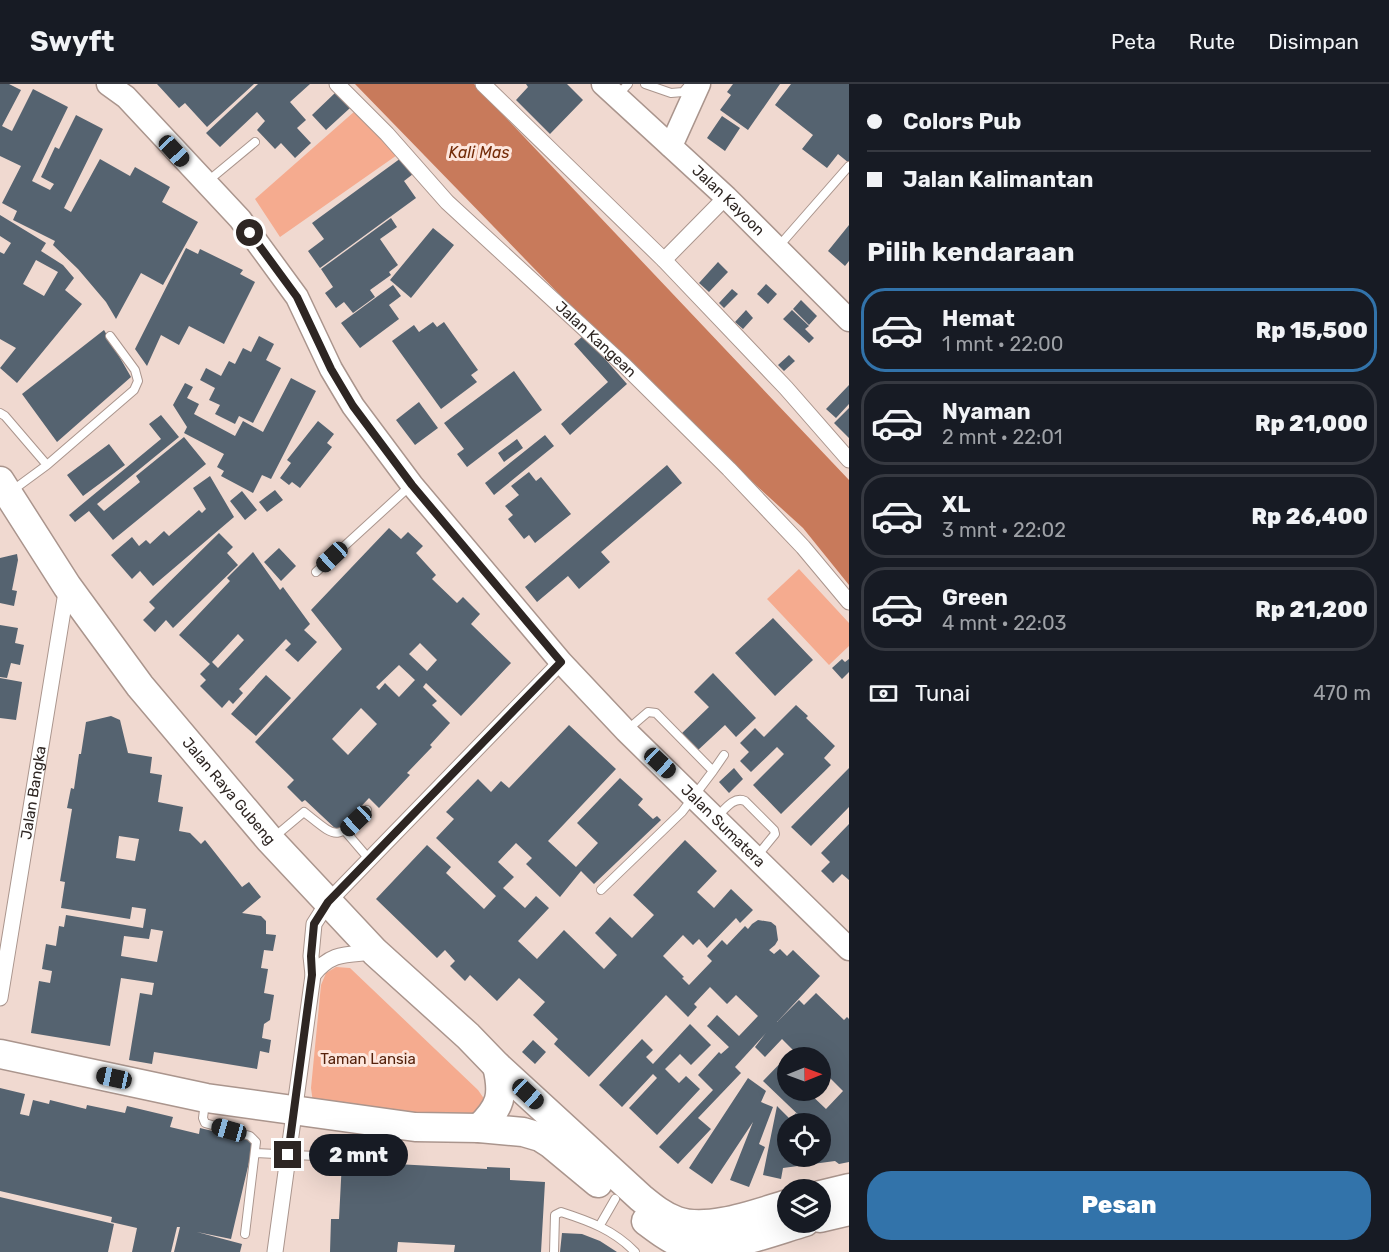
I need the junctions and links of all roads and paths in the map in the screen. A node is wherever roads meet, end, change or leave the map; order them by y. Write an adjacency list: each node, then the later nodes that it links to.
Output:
1 (108, 84): 10 (street, Jalan Sumatera)
2 (337, 84): 23 (street, Jalan Kangean)
3 (483, 84): 13 (street)
4 (645, 84): 5 (lane)
5 (696, 86): 8 (street)
6 (616, 88): 8 (street, Jalan Kayoon)
7 (255, 142): 10 (lane)
8 (671, 146): 11 (street, Jalan Kayoon)
9 (849, 166): 12 (lane)
10 (205, 183): 19 (street, Jalan Sumatera)
11 (726, 197): 12 (street, Jalan Kayoon); 13 (street)
12 (777, 249): 14 (street, Jalan Kayoon)
13 (664, 260): 17 (street)
14 (849, 320)
15 (110, 336): 18 (lane)
16 (0, 413): 18 (lane)
17 (849, 460)
18 (47, 465): 20 (lane)
19 (412, 485): 21 (lane); 24 (street, Jalan Sumatera)
20 (4, 487): 22 (highway, Jalan Raya Gubeng)
21 (316, 572)
22 (67, 586): 32 (highway, Jalan Raya Gubeng); 40 (street, Jalan Bangka)
23 (849, 602)
24 (561, 662): 25 (street, Jalan Sumatera); 34 (street)
25 (626, 730): 27 (lane); 28 (street, Jalan Sumatera)
26 (724, 755): 27 (lane)
27 (713, 771): 28 (lane)
28 (695, 796): 30 (street, Jalan Sumatera); 35 (lane)
29 (367, 810): 31 (lane)
30 (716, 818): 33 (street, Jalan Sumatera); 33 (lane)
31 (345, 831): 32 (lane); 34 (lane)
32 (270, 840): 36 (highway, Jalan Raya Gubeng)
33 (756, 857): 37 (street, Jalan Sumatera)
34 (369, 859): 36 (street)
35 (601, 890)
36 (328, 902): 38 (highway, Jalan Raya Gubeng); 39 (street)
37 (846, 942)
38 (375, 952): 39 (street); 42 (highway, Jalan Raya Gubeng)
39 (312, 975): 44 (street)
40 (0, 998)
41 (0, 1054): 43 (highway)
42 (497, 1066): 45 (highway); 52 (highway)
43 (206, 1098): 44 (highway); 47 (lane)
44 (293, 1112): 45 (highway); 48 (street)
45 (479, 1128): 51 (highway)
46 (336, 1151): 48 (lane)
47 (256, 1153): 48 (lane); 57 (lane)
48 (288, 1155): 59 (street)
49 (849, 1188): 50 (highway)
50 (831, 1193)
51 (615, 1199): 55 (lane); 58 (highway)
52 (777, 1207)
53 (849, 1211): 54 (highway)
54 (831, 1215)
55 (600, 1225): 60 (lane); 61 (lane)
56 (777, 1230): 58 (highway)
57 (245, 1234)
58 (688, 1249)
59 (275, 1252)
60 (554, 1252)
61 (635, 1252)

